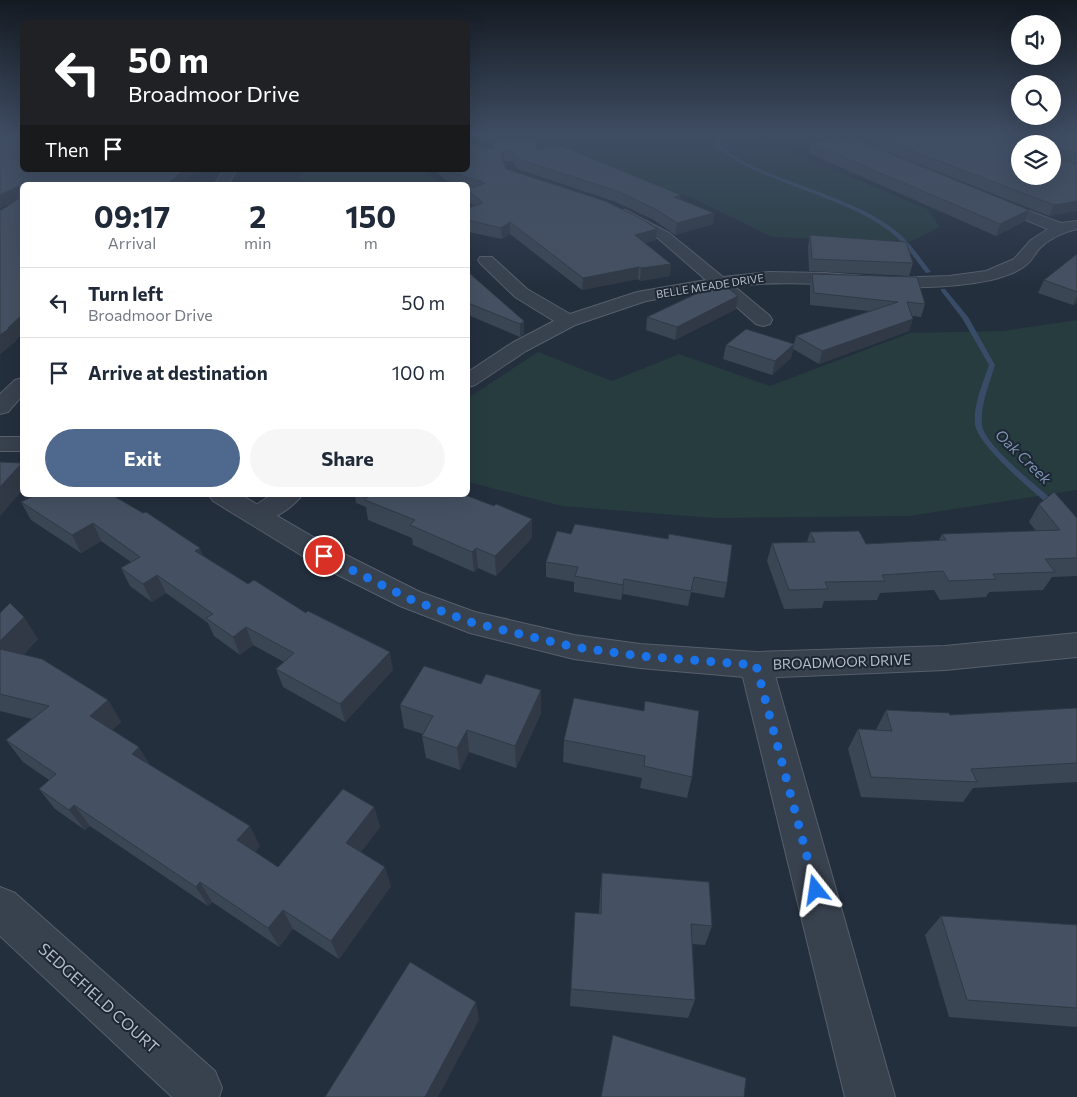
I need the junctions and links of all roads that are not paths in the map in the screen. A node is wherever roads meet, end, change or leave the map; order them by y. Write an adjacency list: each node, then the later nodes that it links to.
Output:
1 (978, 195): 3 (street)
2 (614, 209): 5 (street)
3 (1069, 227): 5 (street, BELLE MEADE DRIVE)
4 (486, 260): 7 (street)
5 (719, 283): 6 (street); 7 (street, BELLE MEADE DRIVE)
6 (763, 320)
7 (568, 321): 8 (street, BELLE MEADE DRIVE)
8 (470, 380)
9 (20, 386): 10 (street)
10 (0, 407)
11 (0, 444): 12 (street)
12 (20, 444)
13 (226, 497): 15 (street, BROADMOOR DRIVE)
14 (287, 497): 15 (street)
15 (258, 515): 17 (street, BROADMOOR DRIVE)
16 (1077, 645): 17 (street, BROADMOOR DRIVE)
17 (756, 665): 20 (street)
18 (0, 908): 19 (street, SEDGEFIELD COURT)
19 (198, 1088)
20 (870, 1097)

